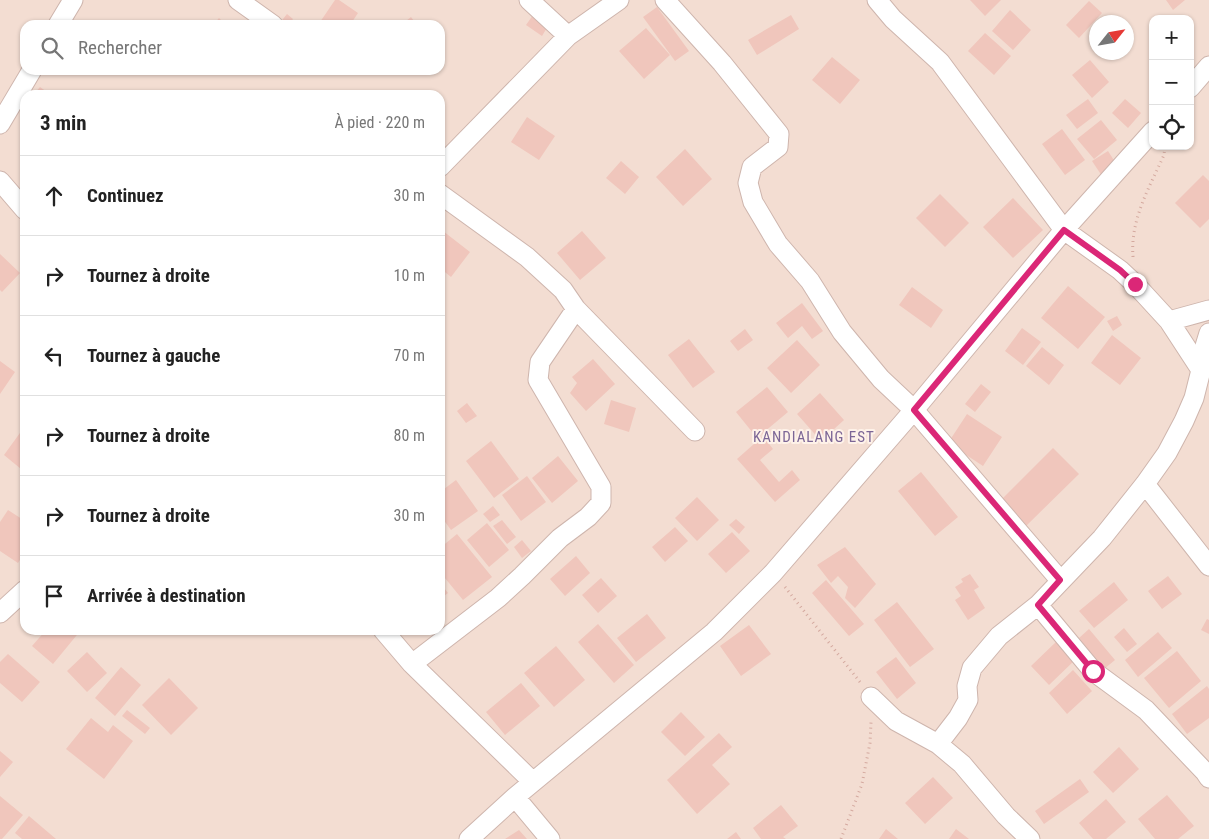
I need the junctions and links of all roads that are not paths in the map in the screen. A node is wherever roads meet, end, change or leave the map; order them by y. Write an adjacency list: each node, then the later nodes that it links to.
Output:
1 (74, 0): 7 (street)
2 (238, 0): 8 (street)
3 (529, 0): 9 (street)
4 (619, 0): 9 (street)
5 (665, 0): 27 (street)
6 (876, 0): 21 (street)
7 (61, 20)
8 (266, 20)
9 (568, 36): 17 (street)
10 (1209, 66): 12 (street)
11 (29, 75): 13 (street)
12 (1194, 83)
13 (20, 90)
14 (20, 90): 15 (street)
15 (0, 124)
16 (1149, 135): 21 (street)
17 (445, 162)
18 (0, 180): 20 (street)
19 (445, 198): 22 (street)
20 (20, 204)
21 (1064, 230): 24 (street); 27 (street)
22 (576, 309): 28 (street); 36 (street)
23 (1209, 310): 24 (street)
24 (1169, 321): 26 (street)
25 (1209, 333): 26 (street)
26 (1201, 370): 29 (street)
27 (914, 410): 31 (street); 40 (street)
28 (695, 431)
29 (1145, 484): 30 (street); 31 (street)
30 (1209, 566)
31 (1060, 580): 33 (street)
32 (20, 595): 34 (street)
33 (1038, 605): 38 (street); 39 (street)
34 (0, 613)
35 (387, 635): 36 (street)
36 (412, 664): 40 (street)
37 (871, 697): 38 (street)
38 (938, 744): 44 (street)
39 (1209, 778)
40 (533, 782): 41 (street)
41 (515, 797): 42 (street); 43 (street)
42 (469, 839)
43 (550, 839)
44 (1030, 839)

